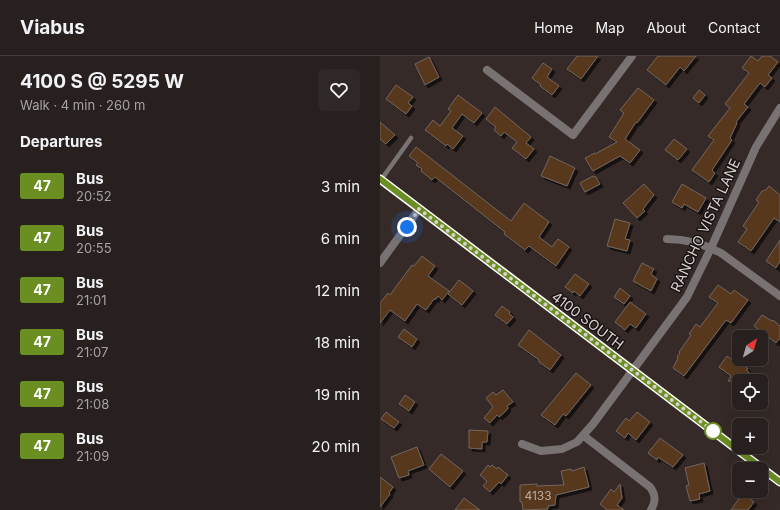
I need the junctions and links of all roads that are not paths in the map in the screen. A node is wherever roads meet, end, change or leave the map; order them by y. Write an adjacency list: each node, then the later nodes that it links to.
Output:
1 (632, 56): 2 (street)
2 (487, 70)
3 (780, 108): 8 (street, RANCHO VISTA LANE)
4 (411, 138): 5 (lane)
5 (381, 180): 6 (main road, 4100 SOUTH)
6 (419, 209): 9 (street); 11 (main road, 4100 SOUTH)
7 (667, 238): 8 (street)
8 (711, 248): 10 (street); 11 (street, RANCHO VISTA LANE)
9 (380, 263)
10 (780, 296)
11 (633, 370): 12 (street, RANCHO VISTA LANE); 14 (main road, 4100 SOUTH)
12 (584, 436): 13 (street); 15 (street)
13 (522, 444)
14 (780, 482)
15 (651, 510)

